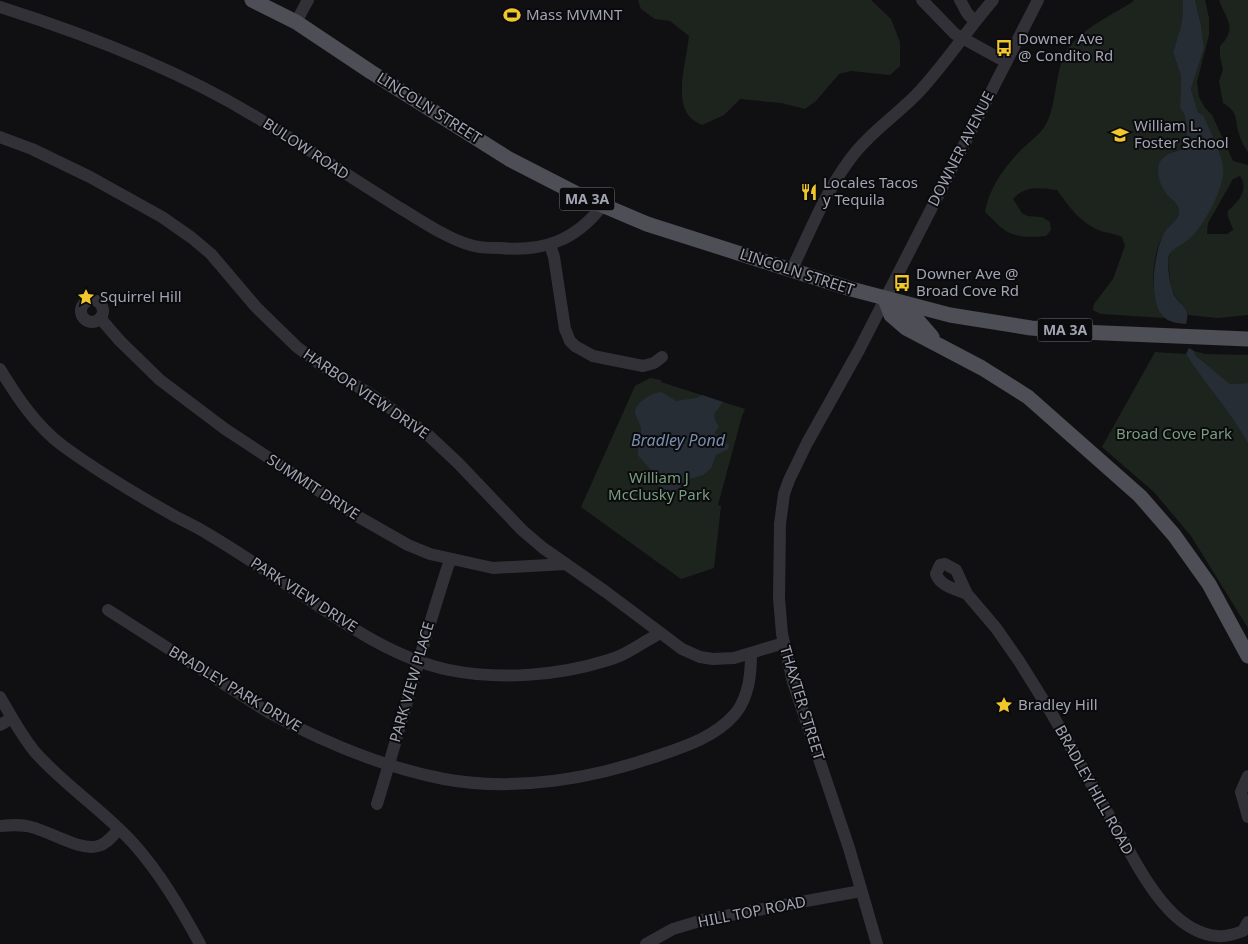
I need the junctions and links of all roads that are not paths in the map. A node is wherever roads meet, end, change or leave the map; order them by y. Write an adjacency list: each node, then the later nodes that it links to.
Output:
1 (252, 0): 9 (main road, LINCOLN STREET / MA 3A)
2 (308, 0): 9 (street)
3 (922, 0): 10 (street)
4 (960, 0): 8 (street)
5 (993, 0): 8 (street)
6 (1038, 0): 11 (street, DOWNER AVENUE)
7 (0, 7): 14 (street, BULOW ROAD)
8 (974, 21): 10 (street)
9 (296, 22): 13 (main road, LINCOLN STREET / MA 3A)
10 (962, 38): 11 (street); 15 (street)
11 (1006, 62): 16 (street, DOWNER AVENUE)
12 (0, 137): 22 (street, HARBOR VIEW DRIVE)
13 (602, 206): 14 (street, BULOW ROAD); 15 (main road, LINCOLN STREET / MA 3A)
14 (550, 245): 19 (street)
15 (791, 271): 16 (main road, LINCOLN STREET / MA 3A)
16 (885, 299): 18 (main road, MA 3A); 26 (street, THAXTER STREET); 28 (main road)
17 (100, 318): 21 (street, SUMMIT DRIVE)
18 (1248, 338)
19 (662, 357)
20 (0, 369): 29 (street, PARK VIEW DRIVE)
21 (450, 560): 22 (street, SUMMIT DRIVE); 29 (street, PARK VIEW PLACE)
22 (566, 564): 25 (street, HARBOR VIEW DRIVE)
23 (967, 594): 40 (street, BRADLEY HILL ROAD)
24 (108, 610): 33 (street, BRADLEY PARK DRIVE)
25 (660, 633): 27 (street, HARBOR VIEW DRIVE); 29 (street, PARK VIEW DRIVE)
26 (784, 643): 27 (street, HARBOR VIEW DRIVE); 39 (street, THAXTER STREET)
27 (751, 653): 33 (street, BRADLEY PARK DRIVE)
28 (1248, 656)
29 (419, 661): 33 (street, PARK VIEW PLACE)
30 (0, 697): 31 (street)
31 (12, 718): 32 (street); 38 (street)
32 (0, 725)
33 (389, 765): 35 (street, PARK VIEW PLACE)
34 (1248, 776): 36 (street)
35 (377, 804)
36 (1248, 817)
37 (0, 826): 38 (street)
38 (119, 829): 41 (street)
39 (861, 891): 42 (street, HILL TOP ROAD); 43 (street, THAXTER STREET)
40 (1246, 928)
41 (200, 944)
42 (646, 944)
43 (876, 944)

